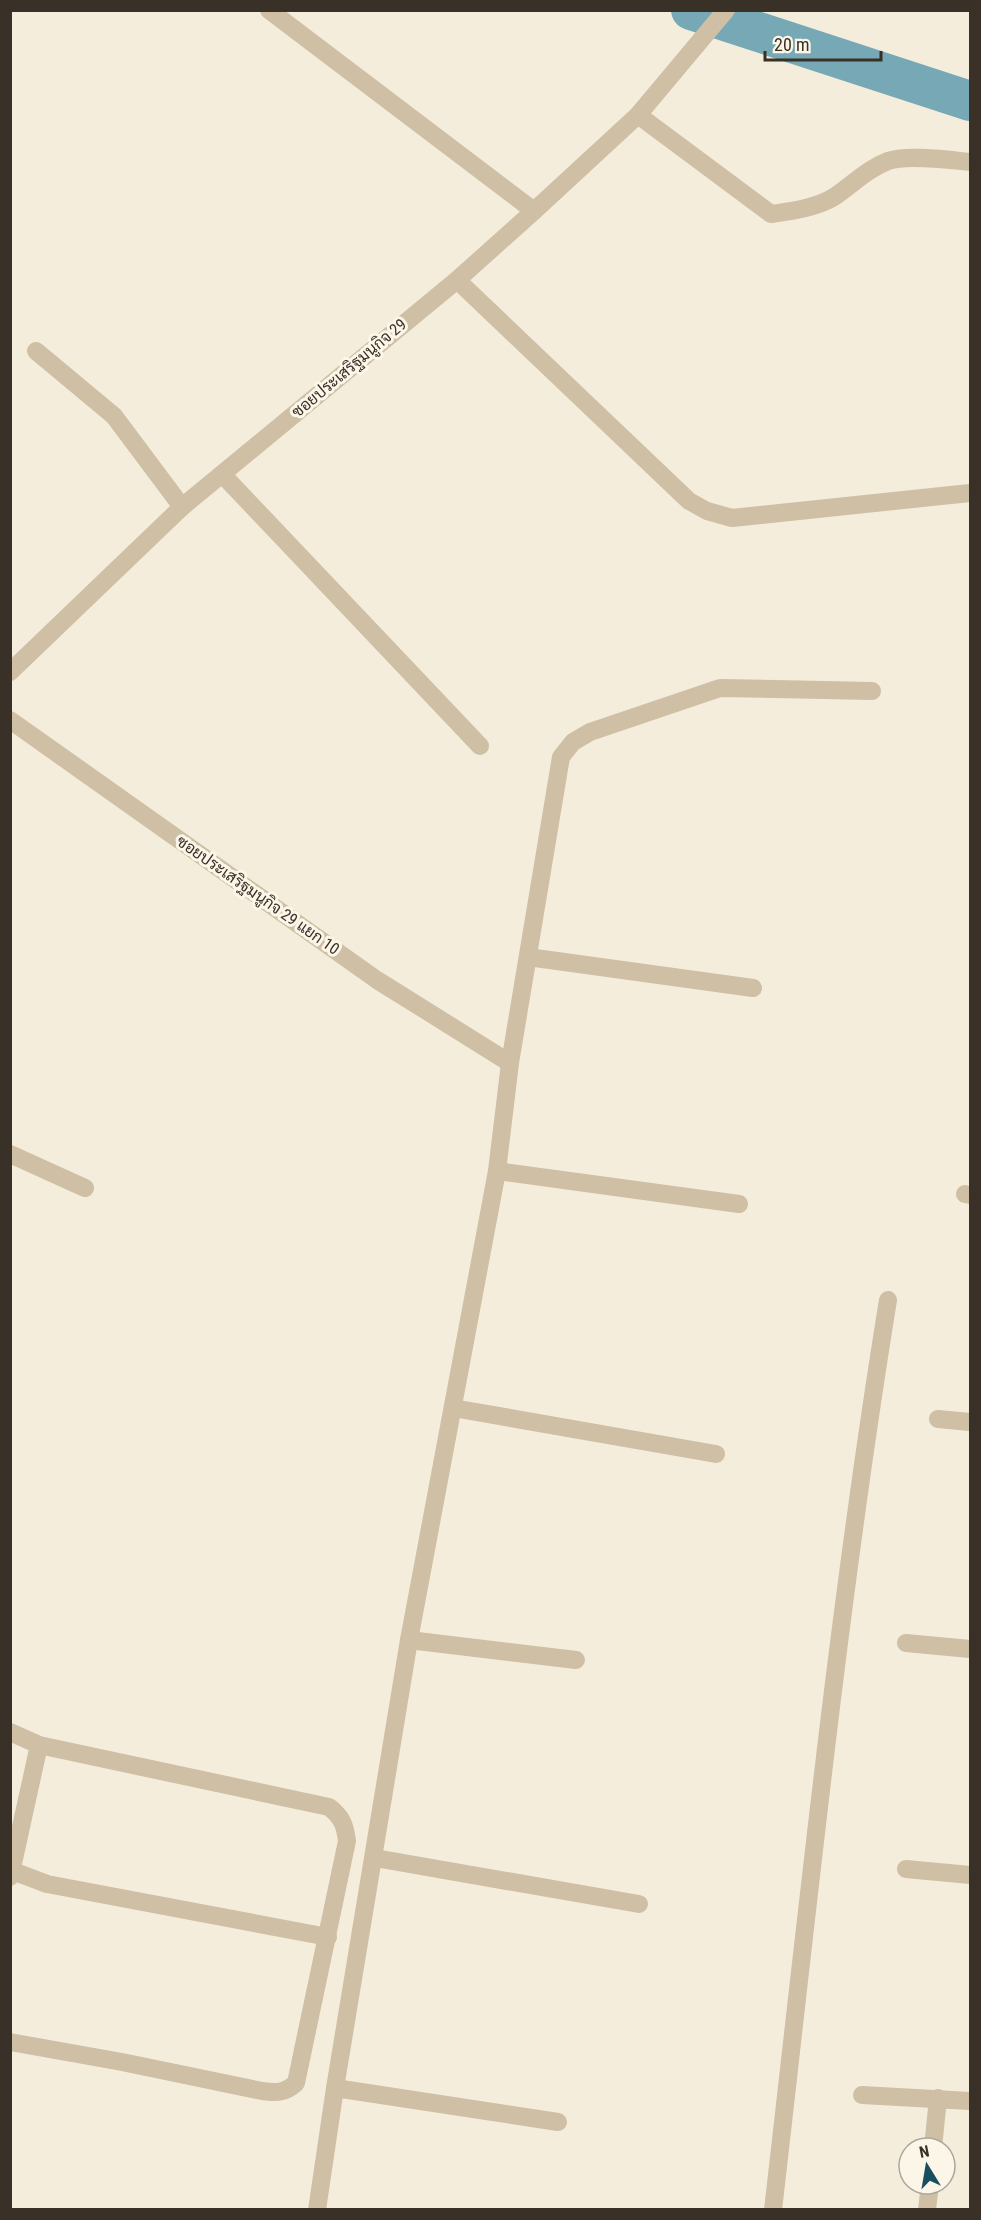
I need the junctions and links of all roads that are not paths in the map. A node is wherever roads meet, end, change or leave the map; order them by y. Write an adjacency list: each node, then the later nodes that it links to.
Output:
1 (269, 10): 5 (street)
2 (726, 10): 3 (street, ซอยประเสริฐมนูกิจ 29)
3 (638, 115): 4 (street); 5 (street, ซอยประเสริฐมนูกิจ 29)
4 (970, 162)
5 (534, 211): 6 (street, ซอยประเสริฐมนูกิจ 29)
6 (457, 280): 8 (street, ซอยประเสริฐมนูกิจ 29); 9 (street)
7 (36, 351): 10 (street)
8 (222, 474): 10 (street, ซอยประเสริฐมนูกิจ 29); 14 (street)
9 (970, 493)
10 (182, 507): 11 (street, ซอยประเสริฐมนูกิจ 29)
11 (10, 672)
12 (873, 692): 15 (street)
13 (10, 720): 17 (street, ซอยประเสริฐมนูกิจ 29 แยก 10)
14 (480, 746)
15 (528, 957): 16 (street); 17 (street)
16 (753, 988)
17 (510, 1063): 19 (street)
18 (10, 1155): 20 (street)
19 (497, 1171): 21 (street); 23 (street)
20 (85, 1188)
21 (739, 1204)
22 (888, 1300): 47 (street)
23 (453, 1408): 26 (street); 27 (street)
24 (938, 1419): 25 (street)
25 (970, 1422)
26 (716, 1454)
27 (409, 1640): 30 (street); 33 (street)
28 (906, 1643): 29 (street)
29 (970, 1649)
30 (576, 1660)
31 (10, 1732): 32 (street)
32 (39, 1745): 35 (street); 38 (street)
33 (375, 1858): 37 (street); 40 (street)
34 (906, 1869): 36 (street)
35 (11, 1873): 38 (street)
36 (970, 1875)
37 (639, 1904)
38 (328, 1937): 39 (street)
39 (10, 2042)
40 (335, 2088): 44 (street); 46 (street)
41 (862, 2095): 42 (street)
42 (938, 2098): 43 (street); 45 (street)
43 (970, 2101)
44 (558, 2122)
45 (934, 2136)
46 (317, 2210)
47 (772, 2210)

